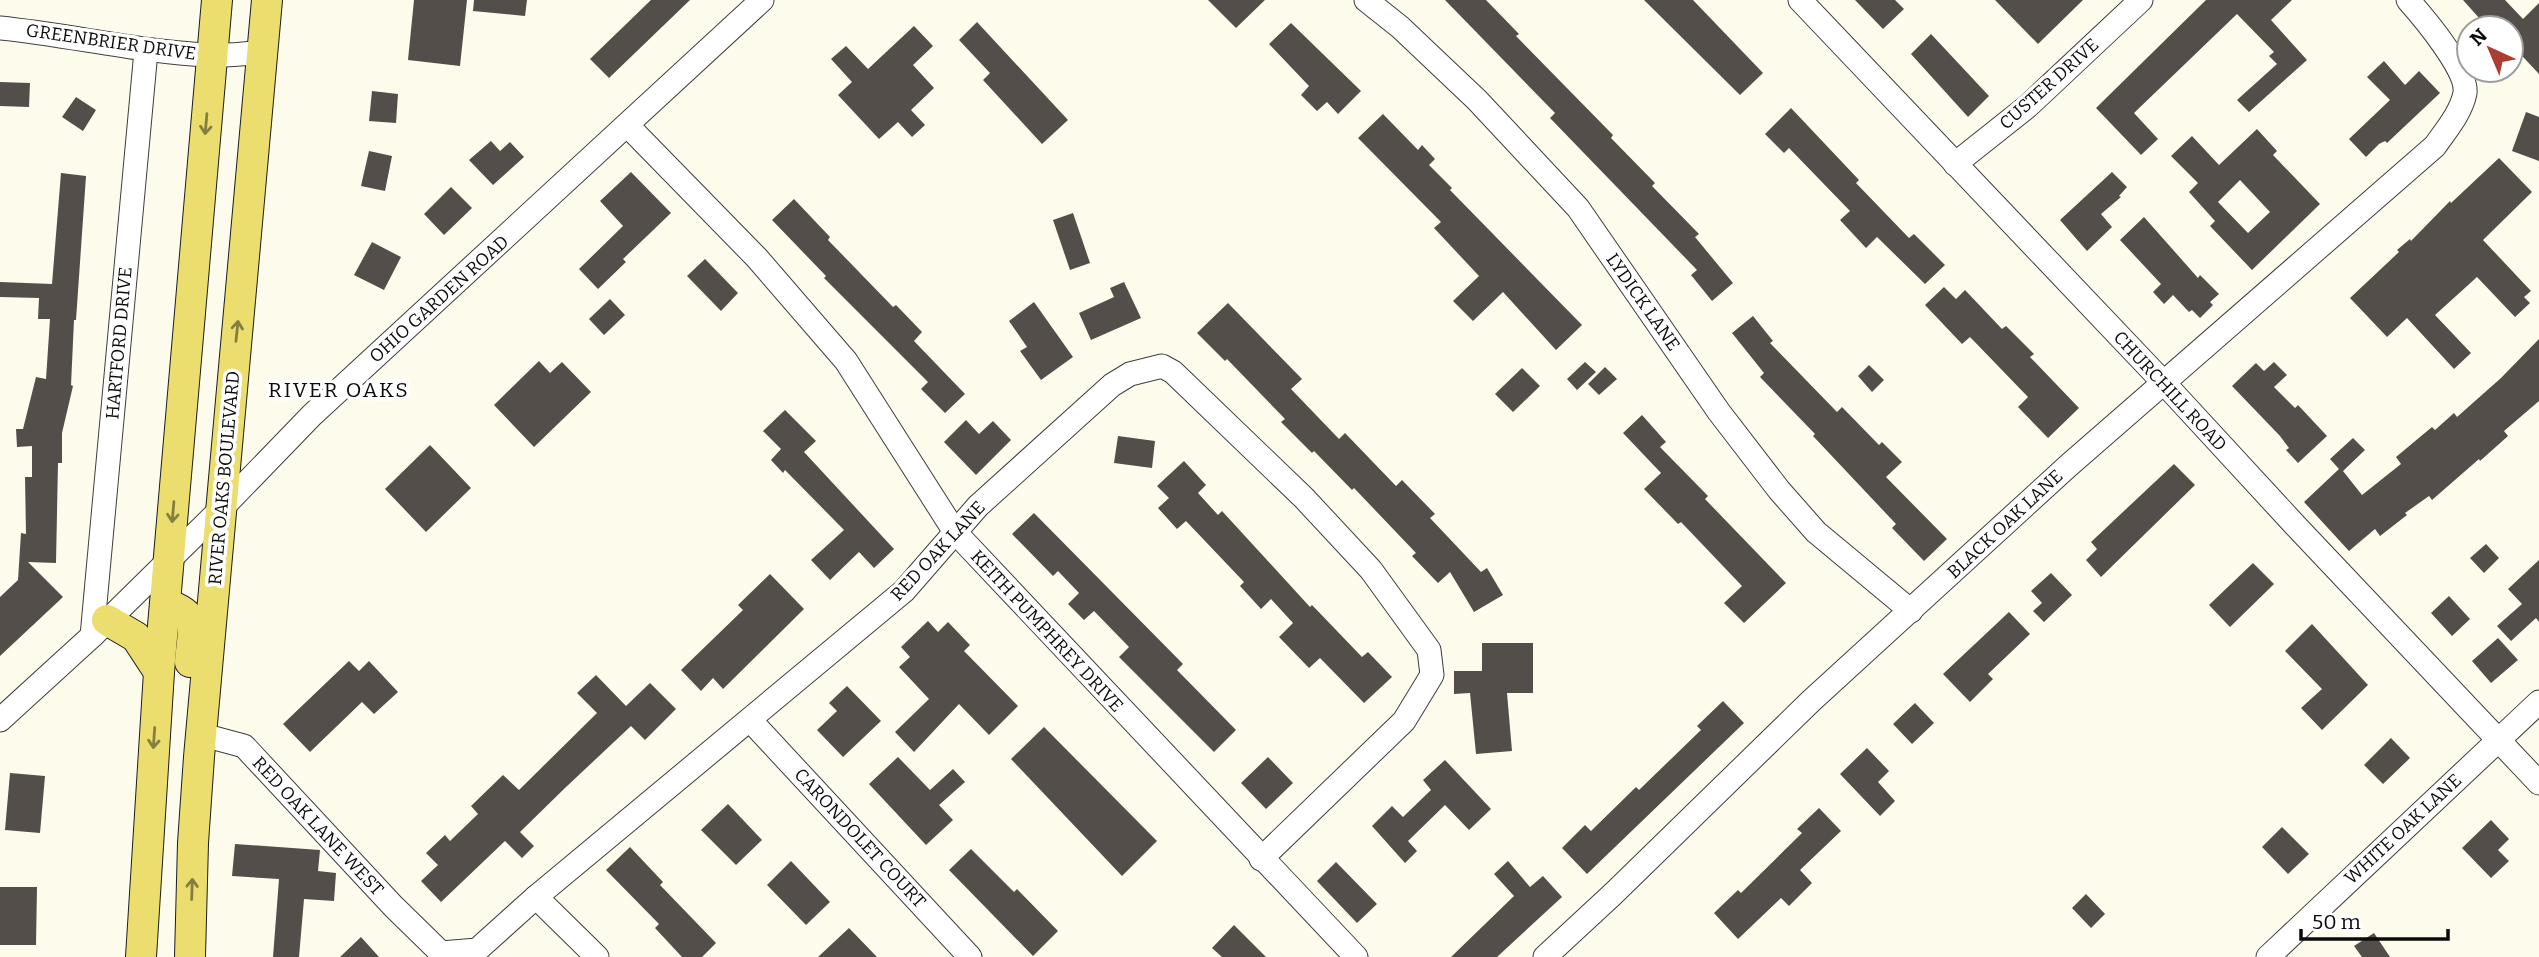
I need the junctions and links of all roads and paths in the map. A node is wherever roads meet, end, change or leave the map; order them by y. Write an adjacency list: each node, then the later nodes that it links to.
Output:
1 (218, 0): 11 (main road)
2 (267, 0): 10 (main road, RIVER OAKS BOULEVARD)
3 (762, 0): 12 (street, OHIO GARDEN ROAD)
4 (1366, 0): 21 (street, LYDICK LANE)
5 (1800, 0): 13 (street, CHURCHILL ROAD)
6 (2141, 0): 13 (street, CUSTER DRIVE)
7 (2407, 0): 15 (street, BLACK OAK LANE)
8 (0, 27): 9 (street, GREENBRIER DRIVE)
9 (146, 51): 11 (street, GREENBRIER DRIVE); 22 (street, HARTFORD DRIVE)
10 (263, 52): 11 (street, GREENBRIER DRIVE); 16 (main road, RIVER OAKS BOULEVARD, one-way to 10)
11 (212, 56): 14 (main road, one-way to 14)
12 (628, 126): 17 (street, OHIO GARDEN ROAD); 18 (street, KEITH PUMPHREY DRIVE)
13 (1955, 164): 15 (street, CHURCHILL ROAD)
14 (192, 290): 16 (main road); 19 (main road, one-way to 19)
15 (2164, 383): 21 (street, BLACK OAK LANE); 27 (street, CHURCHILL ROAD)
16 (228, 441): 17 (main road, RIVER OAKS BOULEVARD)
17 (222, 508): 19 (street, OHIO GARDEN ROAD); 28 (main road, RIVER OAKS BOULEVARD)
18 (955, 532): 26 (street, RED OAK LANE); 30 (street, KEITH PUMPHREY DRIVE); 30 (street, RED OAK LANE)
19 (169, 559): 20 (main road); 22 (street, OHIO GARDEN ROAD)
20 (166, 604): 23 (main road); 28 (main road)
21 (1911, 611): 38 (street, BLACK OAK LANE)
22 (99, 628): 23 (main road); 25 (street, OHIO GARDEN ROAD)
23 (159, 672): 34 (main road, one-way to 34)
24 (2539, 702): 27 (street, WHITE OAK LANE)
25 (0, 720)
26 (750, 720): 31 (street, RED OAK LANE); 33 (street, CARONDOLET COURT)
27 (2498, 740): 29 (street, CHURCHILL ROAD); 39 (street, WHITE OAK LANE)
28 (201, 746): 32 (street, RED OAK LANE WEST); 35 (main road, RIVER OAKS BOULEVARD, one-way to 28)
29 (2539, 783)
30 (1261, 859): 37 (street, KEITH PUMPHREY DRIVE)
31 (536, 897): 32 (street, RED OAK LANE); 36 (street)
32 (393, 906)
33 (967, 956)
34 (141, 957)
35 (190, 957)
36 (597, 957)
37 (1356, 957)
38 (1545, 957)
39 (2268, 957)

